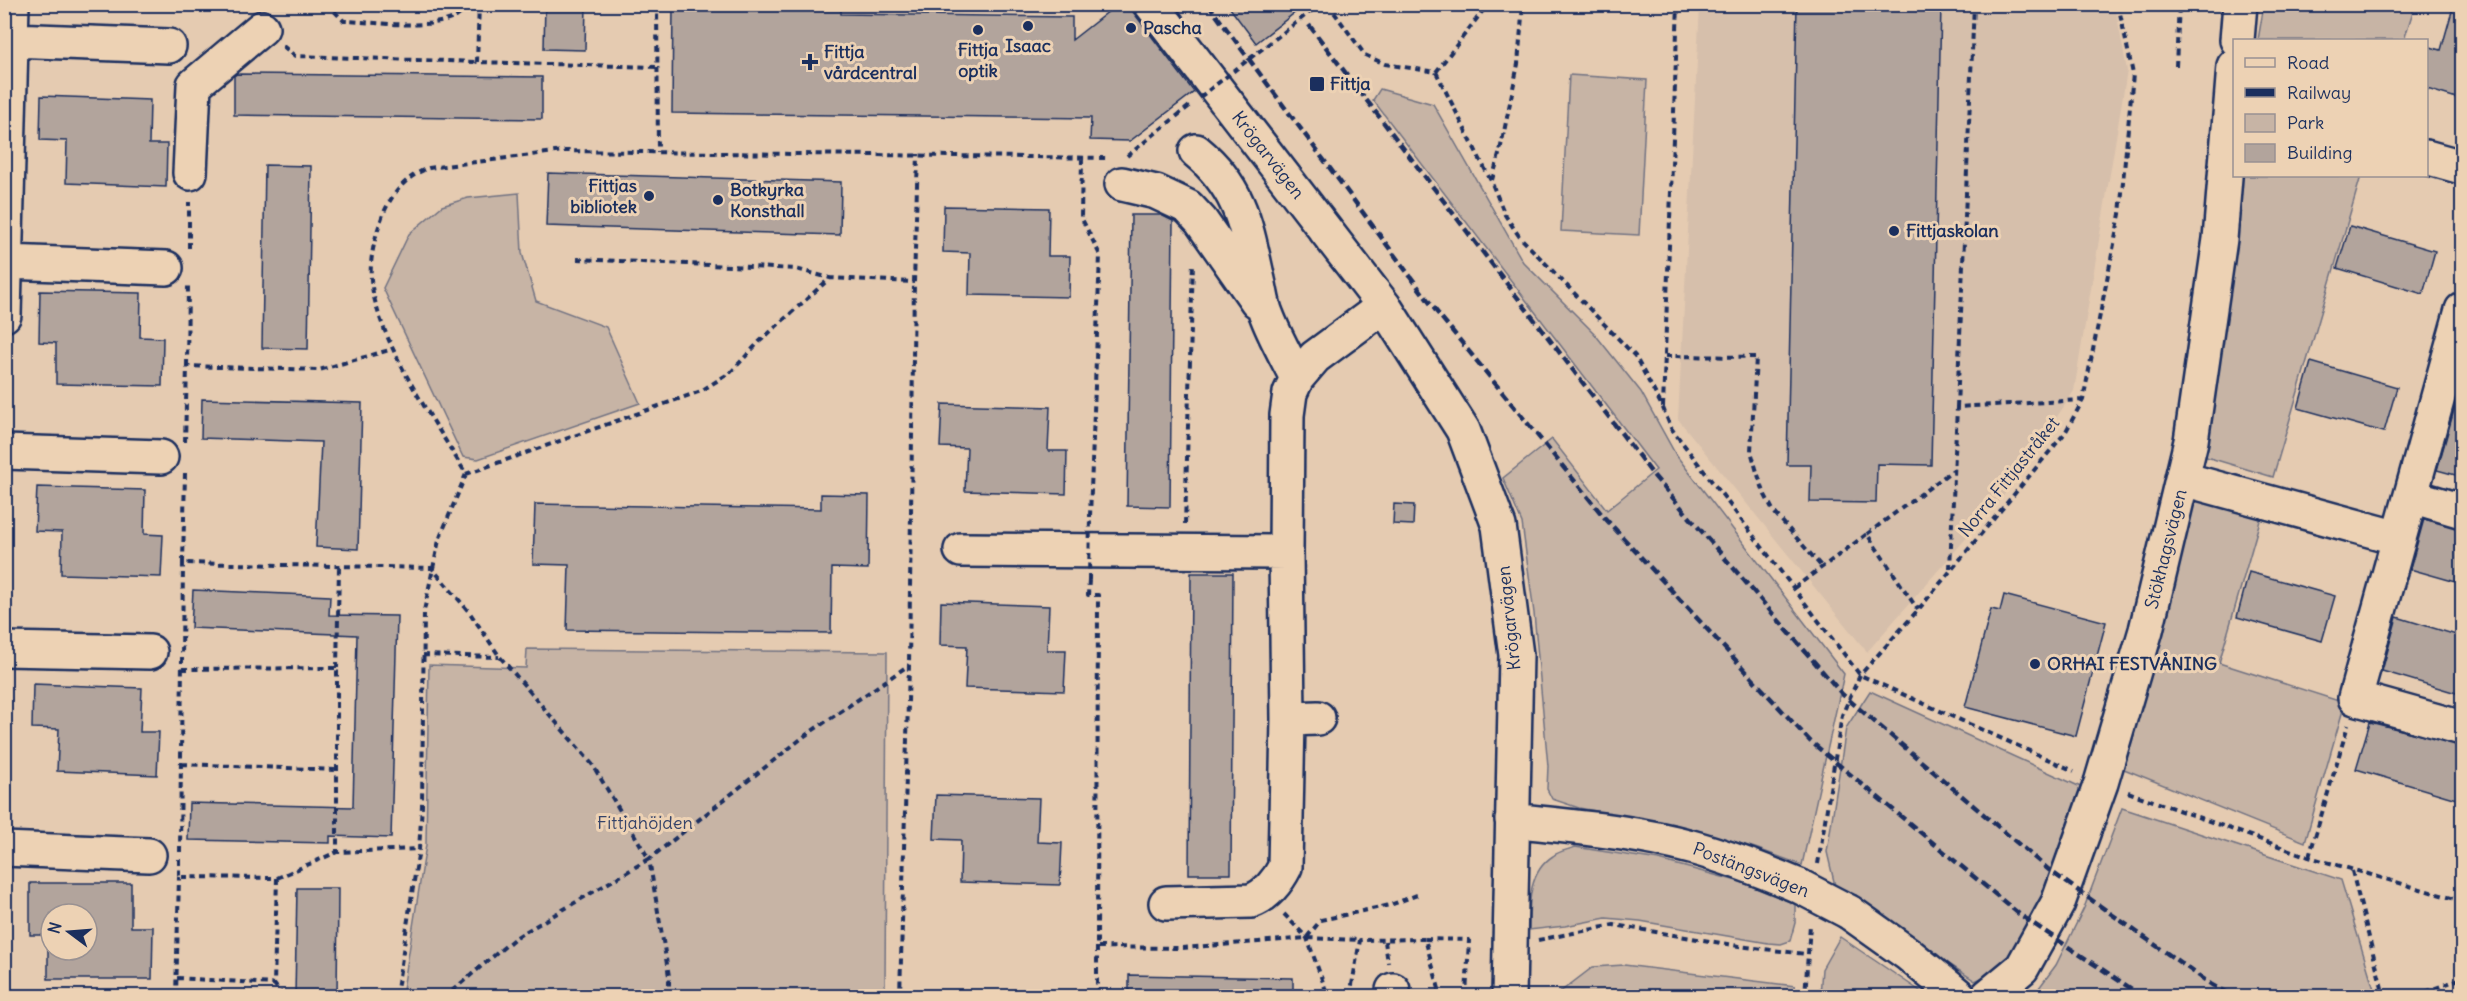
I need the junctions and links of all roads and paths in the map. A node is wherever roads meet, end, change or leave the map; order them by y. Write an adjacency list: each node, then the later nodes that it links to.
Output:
1 (12, 4): 20 (street)
2 (327, 4): 3 (path)
3 (467, 4)
4 (478, 4): 23 (path)
5 (657, 4): 25 (path)
6 (982, 4): 17 (path)
7 (1099, 4): 17 (path)
8 (1151, 4): 44 (street, Krögarvägen)
9 (1328, 4): 26 (path)
10 (1488, 4): 26 (path)
11 (1523, 4): 37 (path)
12 (1678, 4): 49 (path)
13 (1974, 4): 52 (path)
14 (2118, 4): 51 (path, Norra Fittjastråket)
15 (2179, 4): 24 (path)
16 (2240, 4): 21 (street)
17 (997, 5)
18 (1317, 6): 34 (path, bridge)
19 (262, 28): 23 (path); 36 (street)
20 (11, 39): 22 (street); 28 (street)
21 (2237, 39)
22 (169, 45)
23 (477, 62): 25 (path)
24 (2176, 66)
25 (656, 67): 30 (path)
26 (1436, 72): 37 (path)
27 (2233, 101): 58 (street, Stökhagsvägen)
28 (7, 115): 40 (street)
29 (1196, 151): 47 (street)
30 (658, 152): 31 (path); 48 (path)
31 (918, 154): 33 (path); 43 (path)
32 (2428, 157): 35 (street)
33 (1083, 158): 34 (path); 102 (path, bridge)
34 (1120, 167): 47 (street)
35 (2463, 167)
36 (190, 173)
37 (1491, 181): 53 (path)
38 (577, 260): 42 (path)
39 (1193, 260): 61 (path)
40 (6, 262): 41 (street); 46 (street)
41 (166, 268)
42 (830, 278): 43 (path); 57 (path)
43 (914, 282): 77 (path)
44 (1384, 306): 50 (street); 85 (street, Krögarvägen)
45 (2463, 310): 59 (street)
46 (4, 315)
47 (1266, 315): 50 (street)
48 (393, 349): 55 (path); 57 (path)
49 (1665, 356): 53 (path); 67 (path)
50 (1297, 378): 65 (street)
51 (2083, 400): 52 (path); 70 (path, Norra Fittjastråket)
52 (1957, 406): 56 (path)
53 (1663, 408): 71 (path)
54 (4, 452): 55 (street)
55 (177, 458): 66 (path)
56 (1953, 470): 62 (path); 70 (path)
57 (466, 474): 69 (path)
58 (2183, 479): 63 (street); 120 (street, Stökhagsvägen)
59 (2410, 496): 60 (street); 63 (street)
60 (2463, 511)
61 (1185, 527)
62 (1867, 534): 67 (path); 72 (path)
63 (2399, 538): 81 (street)
64 (961, 550): 65 (street)
65 (1286, 552): 97 (street)
66 (183, 563): 68 (path); 79 (path)
67 (1821, 566): 71 (path)
68 (339, 567): 69 (path); 78 (path)
69 (432, 568): 75 (path); 76 (path)
70 (1950, 570): 72 (path, Norra Fittjastråket)
71 (1794, 588): 80 (path)
72 (1918, 610): 80 (path, Norra Fittjastråket)
73 (4, 649): 74 (street)
74 (150, 652)
75 (422, 655): 76 (path); 87 (path)
76 (500, 657): 91 (path)
77 (909, 665): 91 (path); 111 (path)
78 (337, 668): 79 (path); 84 (path)
79 (182, 669): 83 (path)
80 (1860, 675): 90 (path, Norra Fittjastråket)
81 (2355, 698): 82 (street); 92 (path)
82 (2463, 728)
83 (182, 764): 84 (path); 93 (path)
84 (337, 770): 88 (path)
85 (1512, 820): 117 (street, Krögarvägen); 119 (street, Postängsvägen, bridge)
86 (4, 849): 89 (street)
87 (419, 849): 88 (path); 108 (path)
88 (337, 852): 94 (path)
89 (149, 855)
90 (1819, 857)
91 (649, 859): 109 (path); 110 (path)
92 (2352, 870): 96 (path); 121 (path)
93 (179, 877): 94 (path); 103 (path)
94 (277, 878): 105 (path)
95 (1416, 894): 98 (path)
96 (2463, 901)
97 (1166, 903)
98 (1306, 938): 100 (path); 102 (path); 113 (path)
99 (1425, 939): 100 (path); 115 (path); 116 (path)
100 (1360, 940): 114 (path)
101 (1534, 941): 118 (path)
102 (1097, 947): 112 (path)
103 (177, 978): 105 (path); 106 (path)
104 (2463, 978): 122 (path)
105 (274, 984): 107 (path)
106 (176, 996)
107 (284, 996)
108 (396, 996)
109 (446, 996)
110 (669, 996)
111 (900, 996)
112 (1097, 996)
113 (1328, 996)
114 (1350, 996)
115 (1441, 996)
116 (1466, 996)
117 (1509, 996)
118 (1805, 996)
119 (1959, 996)
120 (1988, 996)
121 (2384, 996)
122 (2415, 996)

